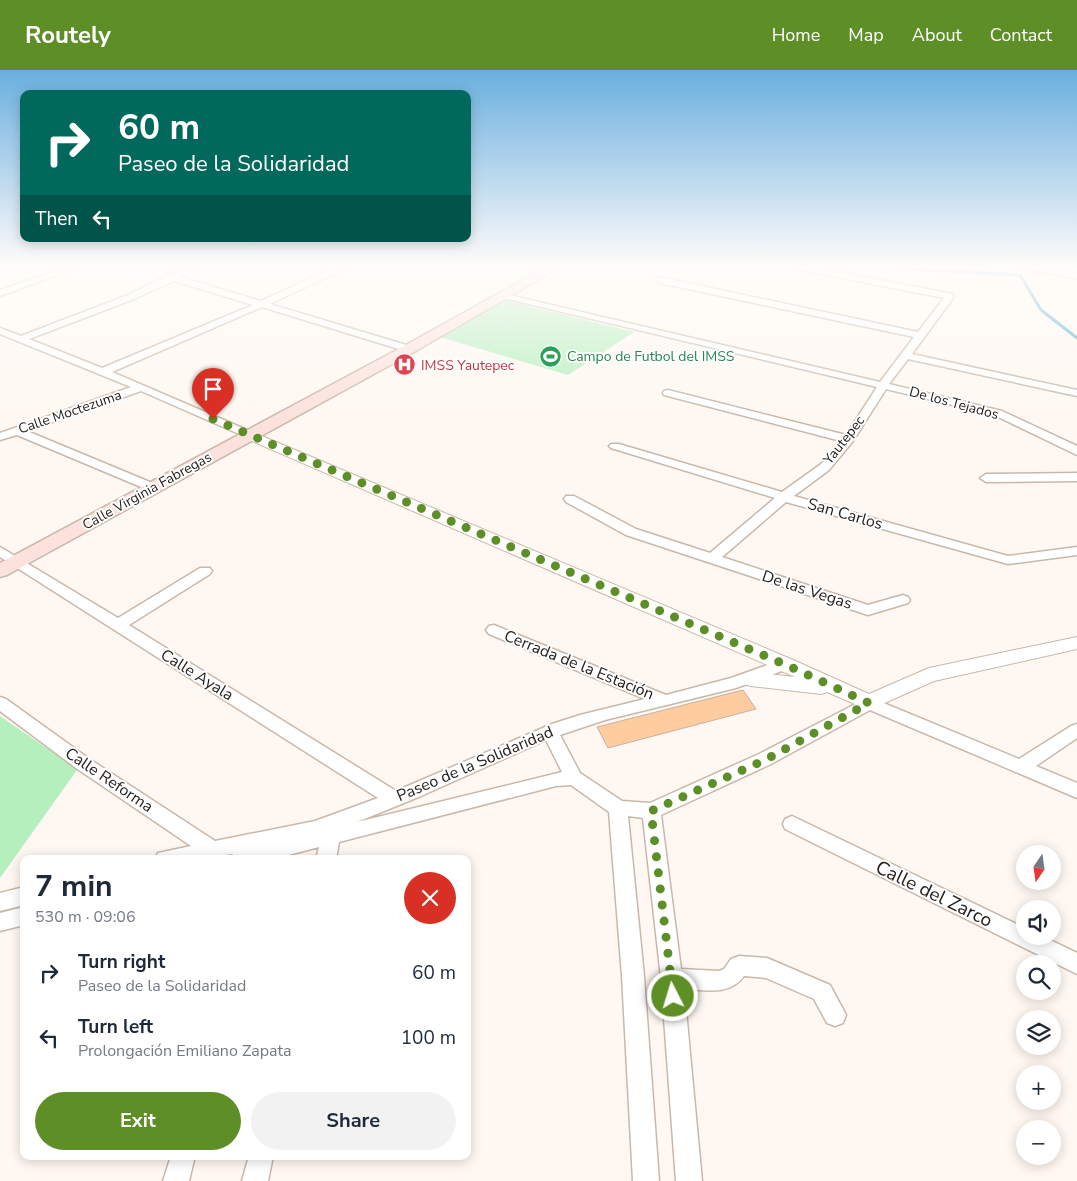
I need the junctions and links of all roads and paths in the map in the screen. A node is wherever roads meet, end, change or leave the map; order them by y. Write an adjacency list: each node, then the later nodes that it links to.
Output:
1 (74, 318): 10 (street)
2 (230, 318): 13 (street)
3 (304, 318): 11 (street)
4 (463, 318): 11 (main road, Calle Virginia Fabregas)
5 (601, 318): 14 (street, De los Tejados)
6 (842, 318): 9 (street)
7 (933, 318): 9 (street, Yautepec)
8 (0, 331): 10 (street)
9 (920, 334): 12 (street, Yautepec)
10 (21, 339): 13 (street)
11 (409, 349): 19 (main road, Calle Virginia Fabregas)
12 (905, 355): 14 (street, Yautepec); 17 (street)
13 (102, 372): 15 (street)
14 (884, 384): 21 (street, Yautepec); 23 (street, De los Tejados)
15 (141, 387): 18 (street, Calle Moctezuma); 19 (street)
16 (668, 393): 21 (street)
17 (1077, 393)
18 (17, 431): 20 (street, Calle Moctezuma); 26 (street)
19 (250, 434): 26 (main road, Calle Virginia Fabregas); 39 (street)
20 (0, 437)
21 (849, 439): 27 (street, Yautepec)
22 (615, 446): 27 (street, San Carlos)
23 (1077, 452)
24 (1077, 477): 25 (street)
25 (986, 478)
26 (153, 488): 32 (main road, Calle Virginia Fabregas)
27 (784, 496): 30 (street, San Carlos); 31 (street, Yautepec)
28 (570, 499): 31 (street, De las Vegas)
29 (0, 551): 32 (street, Calle Ayala)
30 (1077, 551)
31 (712, 560): 35 (street, De las Vegas)
32 (17, 563): 33 (main road, Calle Virginia Fabregas); 36 (street, Calle Ayala)
33 (0, 571)
34 (204, 571): 36 (street)
35 (903, 600)
36 (118, 625): 50 (street, Calle Ayala)
37 (494, 630): 42 (street, Cerrada de la Estación)
38 (1077, 643): 44 (street)
39 (784, 664): 40 (street, Paseo de la Solidaridad); 41 (street)
40 (751, 678): 41 (street); 42 (street, Paseo de la Solidaridad)
41 (840, 689): 44 (street)
42 (663, 700): 46 (street, Paseo de la Solidaridad)
43 (0, 703): 56 (street, Calle Reforma)
44 (869, 703): 47 (street); 52 (street)
45 (1077, 730): 47 (street)
46 (550, 732): 48 (street); 50 (street, Paseo de la Solidaridad)
47 (1021, 767): 49 (street)
48 (574, 778): 51 (street); 54 (street, Paseo de la Solidaridad)
49 (1077, 791)
50 (394, 799): 54 (street, Paseo de la Solidaridad)
51 (618, 808): 52 (street); 70 (street)
52 (651, 811): 64 (street)
53 (792, 824): 63 (street, Calle del Zarco)
54 (332, 830): 55 (street, Paseo de la Solidaridad); 55 (street, Paseo de la Solidaridad); 58 (street)
55 (266, 850): 56 (street, Paseo de la Solidaridad); 57 (street)
56 (214, 854)
57 (252, 855)
58 (327, 855)
59 (20, 897): 60 (street)
60 (0, 902)
61 (20, 917): 62 (street)
62 (0, 922)
63 (1077, 964)
64 (672, 978): 65 (street); 71 (street)
65 (835, 1016)
66 (182, 1160): 68 (street)
67 (260, 1160): 69 (street)
68 (176, 1181)
69 (255, 1181)
70 (646, 1181)
71 (689, 1181)

